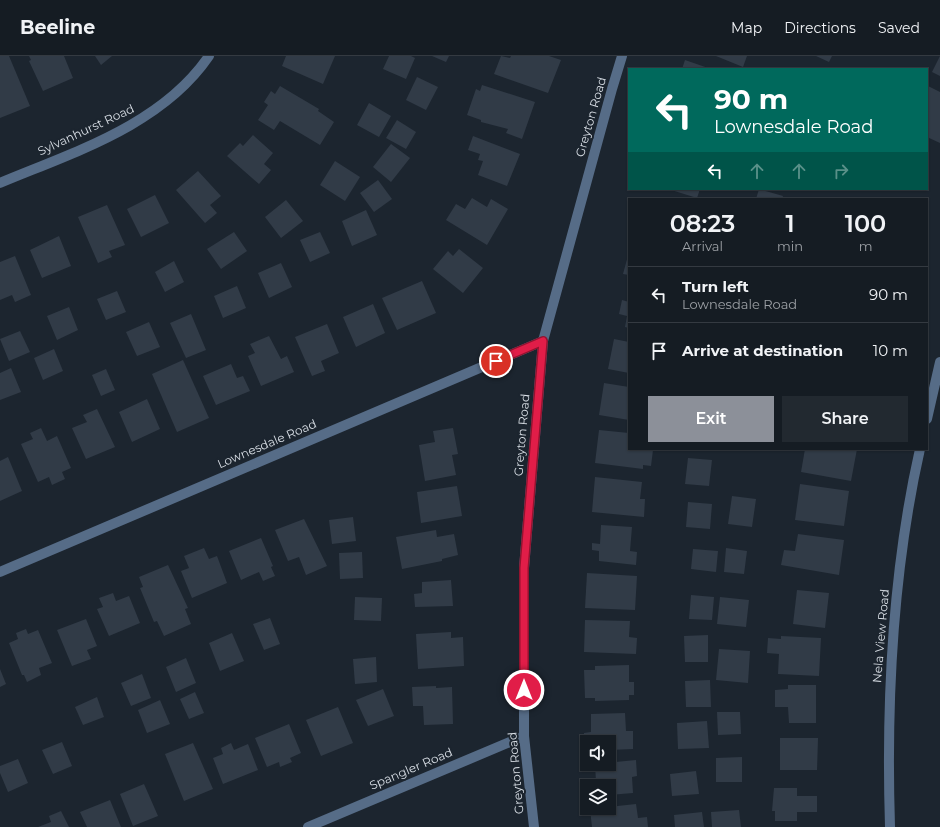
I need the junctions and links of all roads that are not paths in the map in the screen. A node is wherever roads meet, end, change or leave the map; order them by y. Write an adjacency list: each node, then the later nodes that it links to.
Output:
1 (209, 56): 3 (street, Sylvanhurst Road)
2 (622, 56): 4 (street, Greyton Road)
3 (0, 183)
4 (543, 341): 8 (street, Lownesdale Road); 9 (street, Greyton Road)
5 (940, 362): 6 (street)
6 (928, 415)
7 (920, 450): 12 (street, Nela View Road)
8 (0, 572)
9 (524, 736): 10 (street, Spangler Road); 11 (street, Greyton Road)
10 (308, 827)
11 (534, 827)
12 (890, 827)

